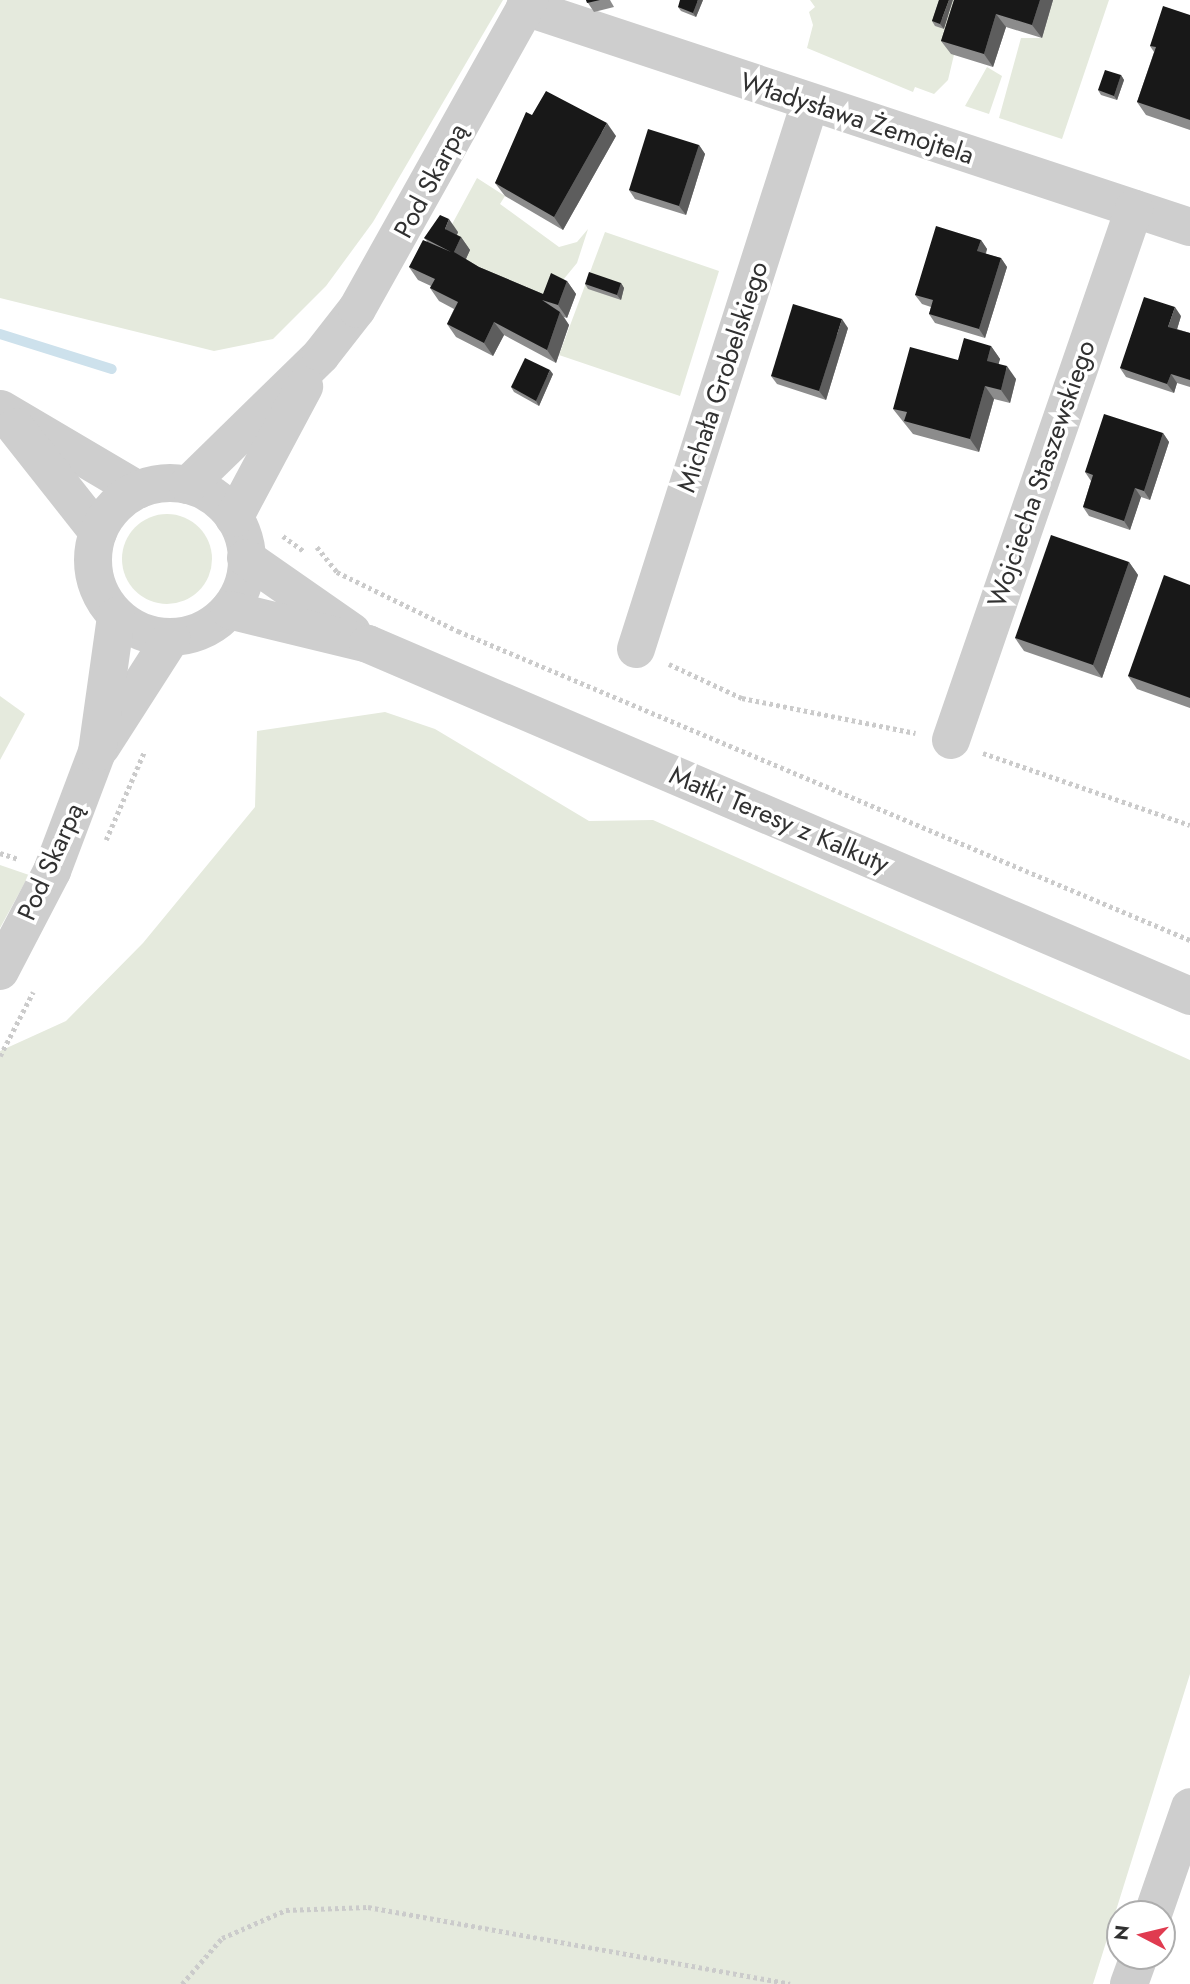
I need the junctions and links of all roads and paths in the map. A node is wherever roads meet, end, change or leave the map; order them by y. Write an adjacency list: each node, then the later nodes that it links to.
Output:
1 (528, 4): 2 (street, Władysława Żemojtela); 5 (street, Pod Skarpą)
2 (810, 106): 3 (street, Władysława Żemojtela); 19 (street, Michała Grobelskiego)
3 (1134, 209): 4 (street, Władysława Żemojtela); 20 (street, Wojciecha Staszewskiego)
4 (1190, 227)
5 (321, 355): 7 (street, Pod Skarpą); 9 (street, Pod Skarpą)
6 (0, 409): 8 (street); 10 (street)
7 (188, 485): 8 (street); 9 (street)
8 (138, 490): 10 (street)
9 (233, 518): 13 (street)
10 (98, 532): 16 (street)
11 (312, 540): 12 (path)
12 (317, 547): 14 (path); 22 (path)
13 (246, 558): 14 (street, Matki Teresy z Kalkuty); 15 (street)
14 (289, 589): 18 (street, Matki Teresy z Kalkuty)
15 (229, 610): 17 (street); 18 (street, Matki Teresy z Kalkuty)
16 (117, 616): 17 (street); 21 (street, Pod Skarpą)
17 (171, 638): 21 (street, Pod Skarpą)
18 (368, 644): 24 (street, Matki Teresy z Kalkuty)
19 (636, 649)
20 (951, 740)
21 (97, 752): 23 (street, Pod Skarpą)
22 (1190, 940)
23 (0, 971)
24 (1190, 996)
25 (1190, 1807): 26 (street)
26 (1158, 1900)
27 (182, 1984): 28 (path)
28 (790, 1984)

